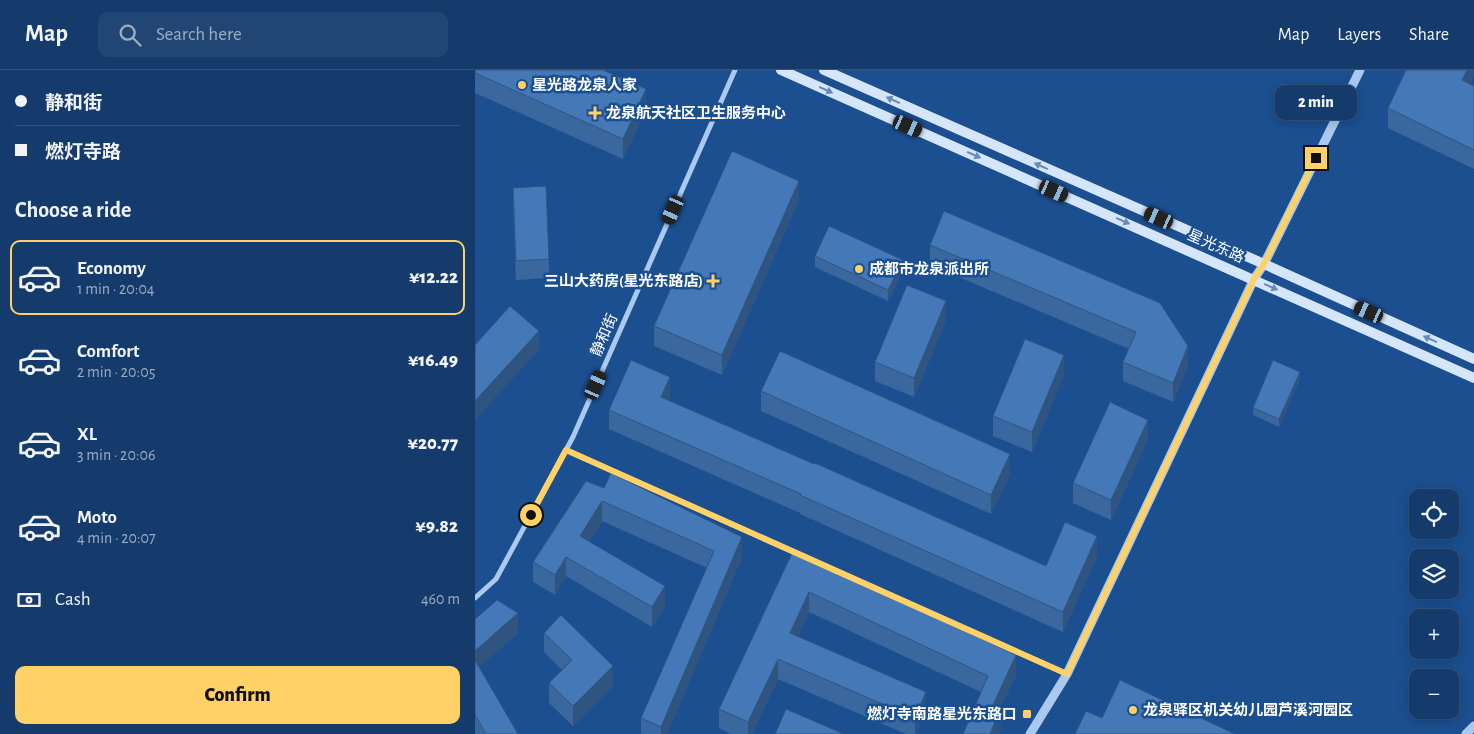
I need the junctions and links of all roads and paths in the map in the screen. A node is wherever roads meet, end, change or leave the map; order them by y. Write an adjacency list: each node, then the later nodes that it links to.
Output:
1 (735, 70): 9 (street, 静和街)
2 (781, 70): 6 (main road, 星光东路, one-way to 6)
3 (824, 70): 5 (main road, 星光东路, one-way to 3)
4 (1360, 70): 5 (street)
5 (1264, 264): 6 (street); 7 (main road, 星光东路, one-way to 5)
6 (1254, 279): 8 (main road, 星光东路, one-way to 8); 13 (street)
7 (1474, 359)
8 (1474, 378)
9 (566, 450): 10 (street); 12 (street, 静和街)
10 (803, 556)
11 (821, 564): 13 (street)
12 (475, 598)
13 (1067, 674): 15 (street)
14 (1474, 726): 16 (street)
15 (1029, 734)
16 (1467, 734)

